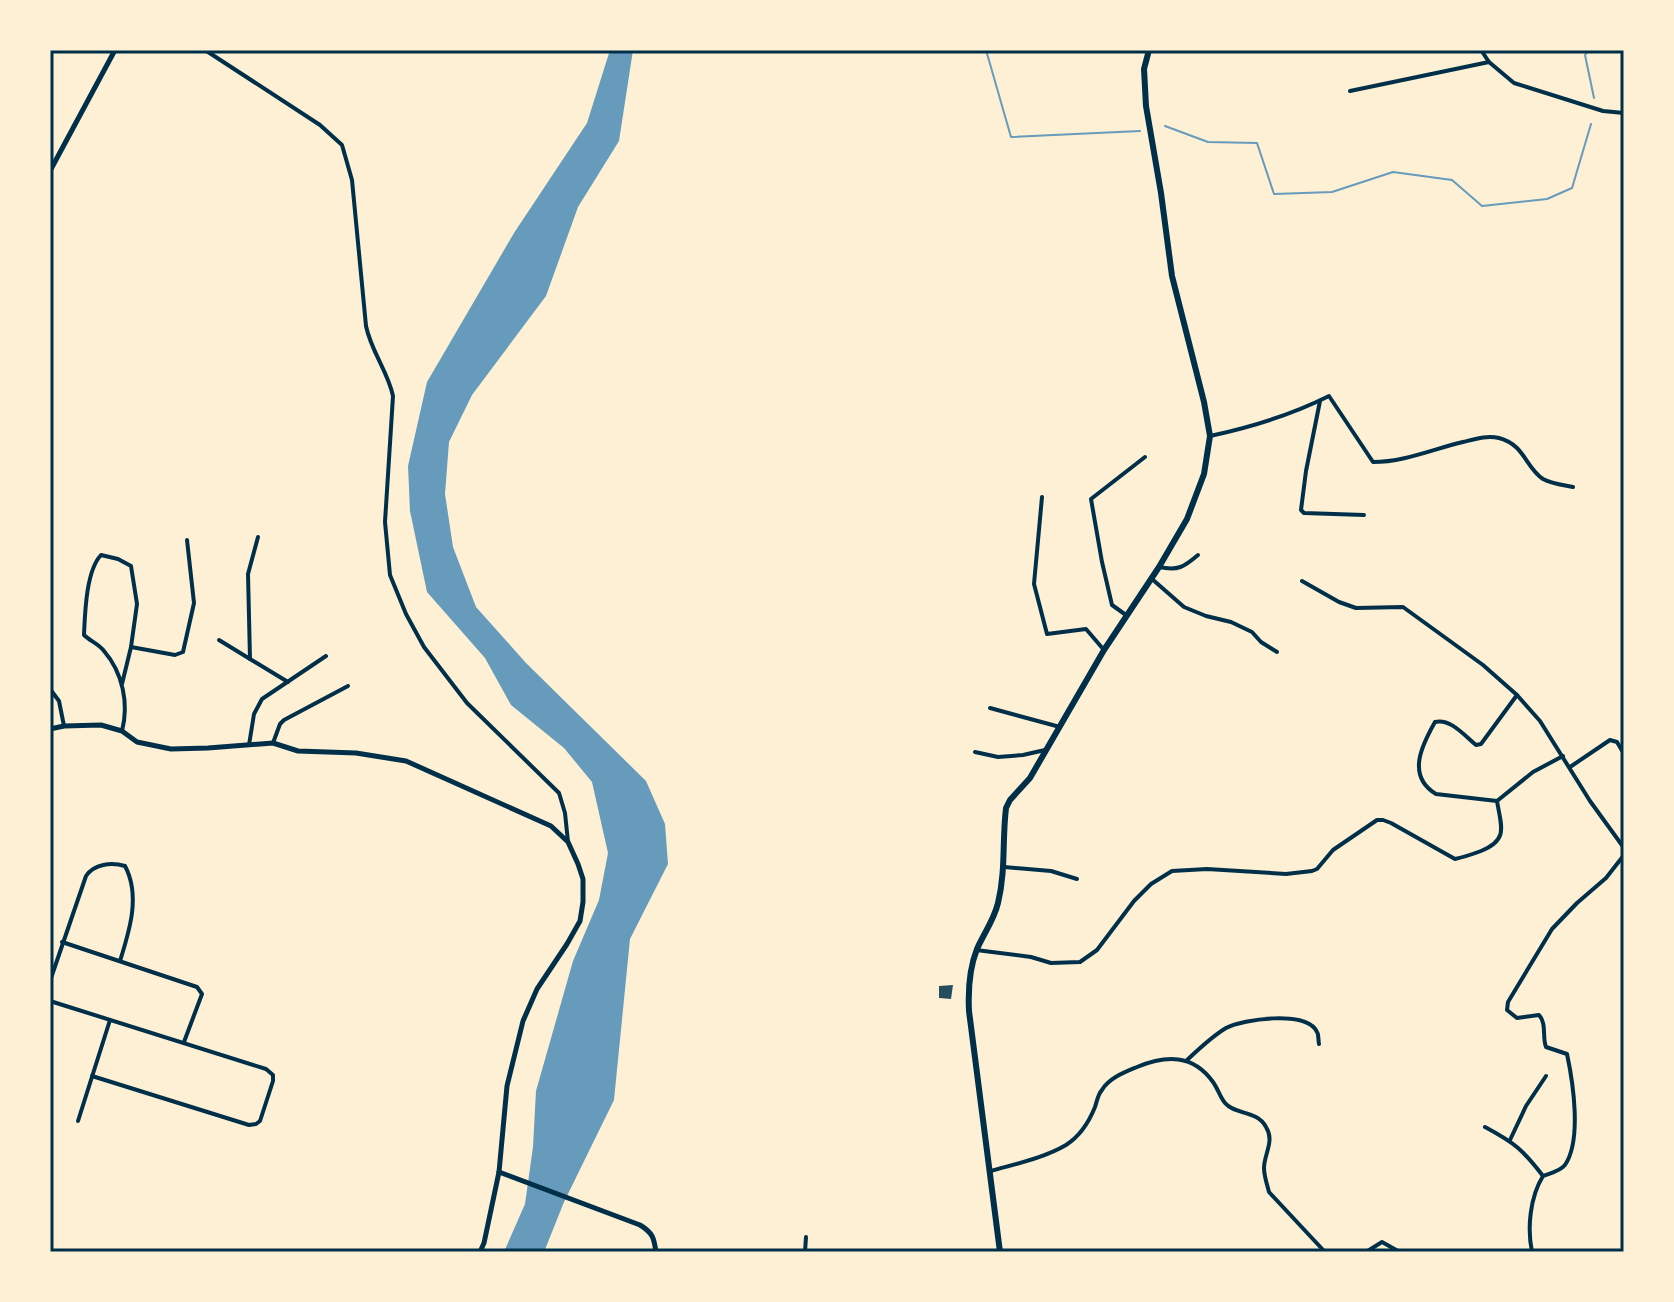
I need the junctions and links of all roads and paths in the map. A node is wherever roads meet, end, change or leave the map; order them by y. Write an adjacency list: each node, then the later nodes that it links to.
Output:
1 (115, 50): 8 (street)
2 (205, 50): 46 (street)
3 (1149, 50): 10 (main road)
4 (1481, 50): 5 (street)
5 (1489, 62): 6 (street); 7 (street)
6 (1350, 91)
7 (1624, 113)
8 (50, 171)
9 (1321, 400): 10 (street); 12 (street); 14 (street)
10 (1210, 436): 18 (main road)
11 (1145, 457): 21 (street)
12 (1573, 487)
13 (1042, 497): 24 (street)
14 (1364, 515)
15 (258, 537): 27 (street)
16 (187, 540): 23 (street)
17 (1198, 555): 18 (street)
18 (1159, 567): 19 (main road)
19 (1152, 579): 21 (main road); 25 (street)
20 (1302, 581): 32 (street)
21 (1126, 615): 24 (main road)
22 (219, 640): 27 (street)
23 (131, 647): 29 (street); 29 (street)
24 (1104, 650): 35 (main road)
25 (1277, 652)
26 (326, 656): 28 (street)
27 (250, 659): 28 (street)
28 (288, 682): 39 (street)
29 (122, 684): 37 (street)
30 (348, 686): 38 (street)
31 (50, 689): 34 (street)
32 (1517, 695): 43 (street); 45 (street)
33 (990, 708): 35 (street)
34 (64, 726): 36 (street); 37 (street)
35 (1060, 727): 40 (main road)
36 (50, 729)
37 (122, 731): 39 (street)
38 (273, 743): 39 (street); 46 (street)
39 (249, 745)
40 (1045, 750): 41 (street); 49 (main road)
41 (975, 752)
42 (1624, 754): 44 (street)
43 (1563, 756): 44 (street); 45 (street)
44 (1570, 767): 47 (street)
45 (1497, 801): 52 (street)
46 (568, 842): 65 (street)
47 (1624, 848)
48 (1624, 855): 67 (street)
49 (1004, 867): 50 (street); 52 (main road)
50 (1077, 879)
51 (62, 942): 53 (street); 53 (street); 54 (street)
52 (976, 950): 66 (main road)
53 (120, 961): 57 (street)
54 (50, 981)
55 (50, 1001): 56 (street)
56 (110, 1020): 57 (street); 60 (street)
57 (184, 1042): 60 (street)
58 (1319, 1044): 59 (street)
59 (1186, 1061): 66 (street); 74 (street)
60 (92, 1076): 62 (street)
61 (1546, 1076): 64 (street)
62 (78, 1121)
63 (1485, 1127): 64 (street)
64 (1510, 1140): 67 (street)
65 (499, 1172): 70 (street); 71 (street)
66 (990, 1172): 73 (main road)
67 (1543, 1176): 76 (street)
68 (806, 1237): 72 (street)
69 (1398, 1251): 75 (street)
70 (480, 1252)
71 (656, 1252)
72 (805, 1252)
73 (1000, 1252)
74 (1325, 1252)
75 (1366, 1252)
76 (1532, 1252)

